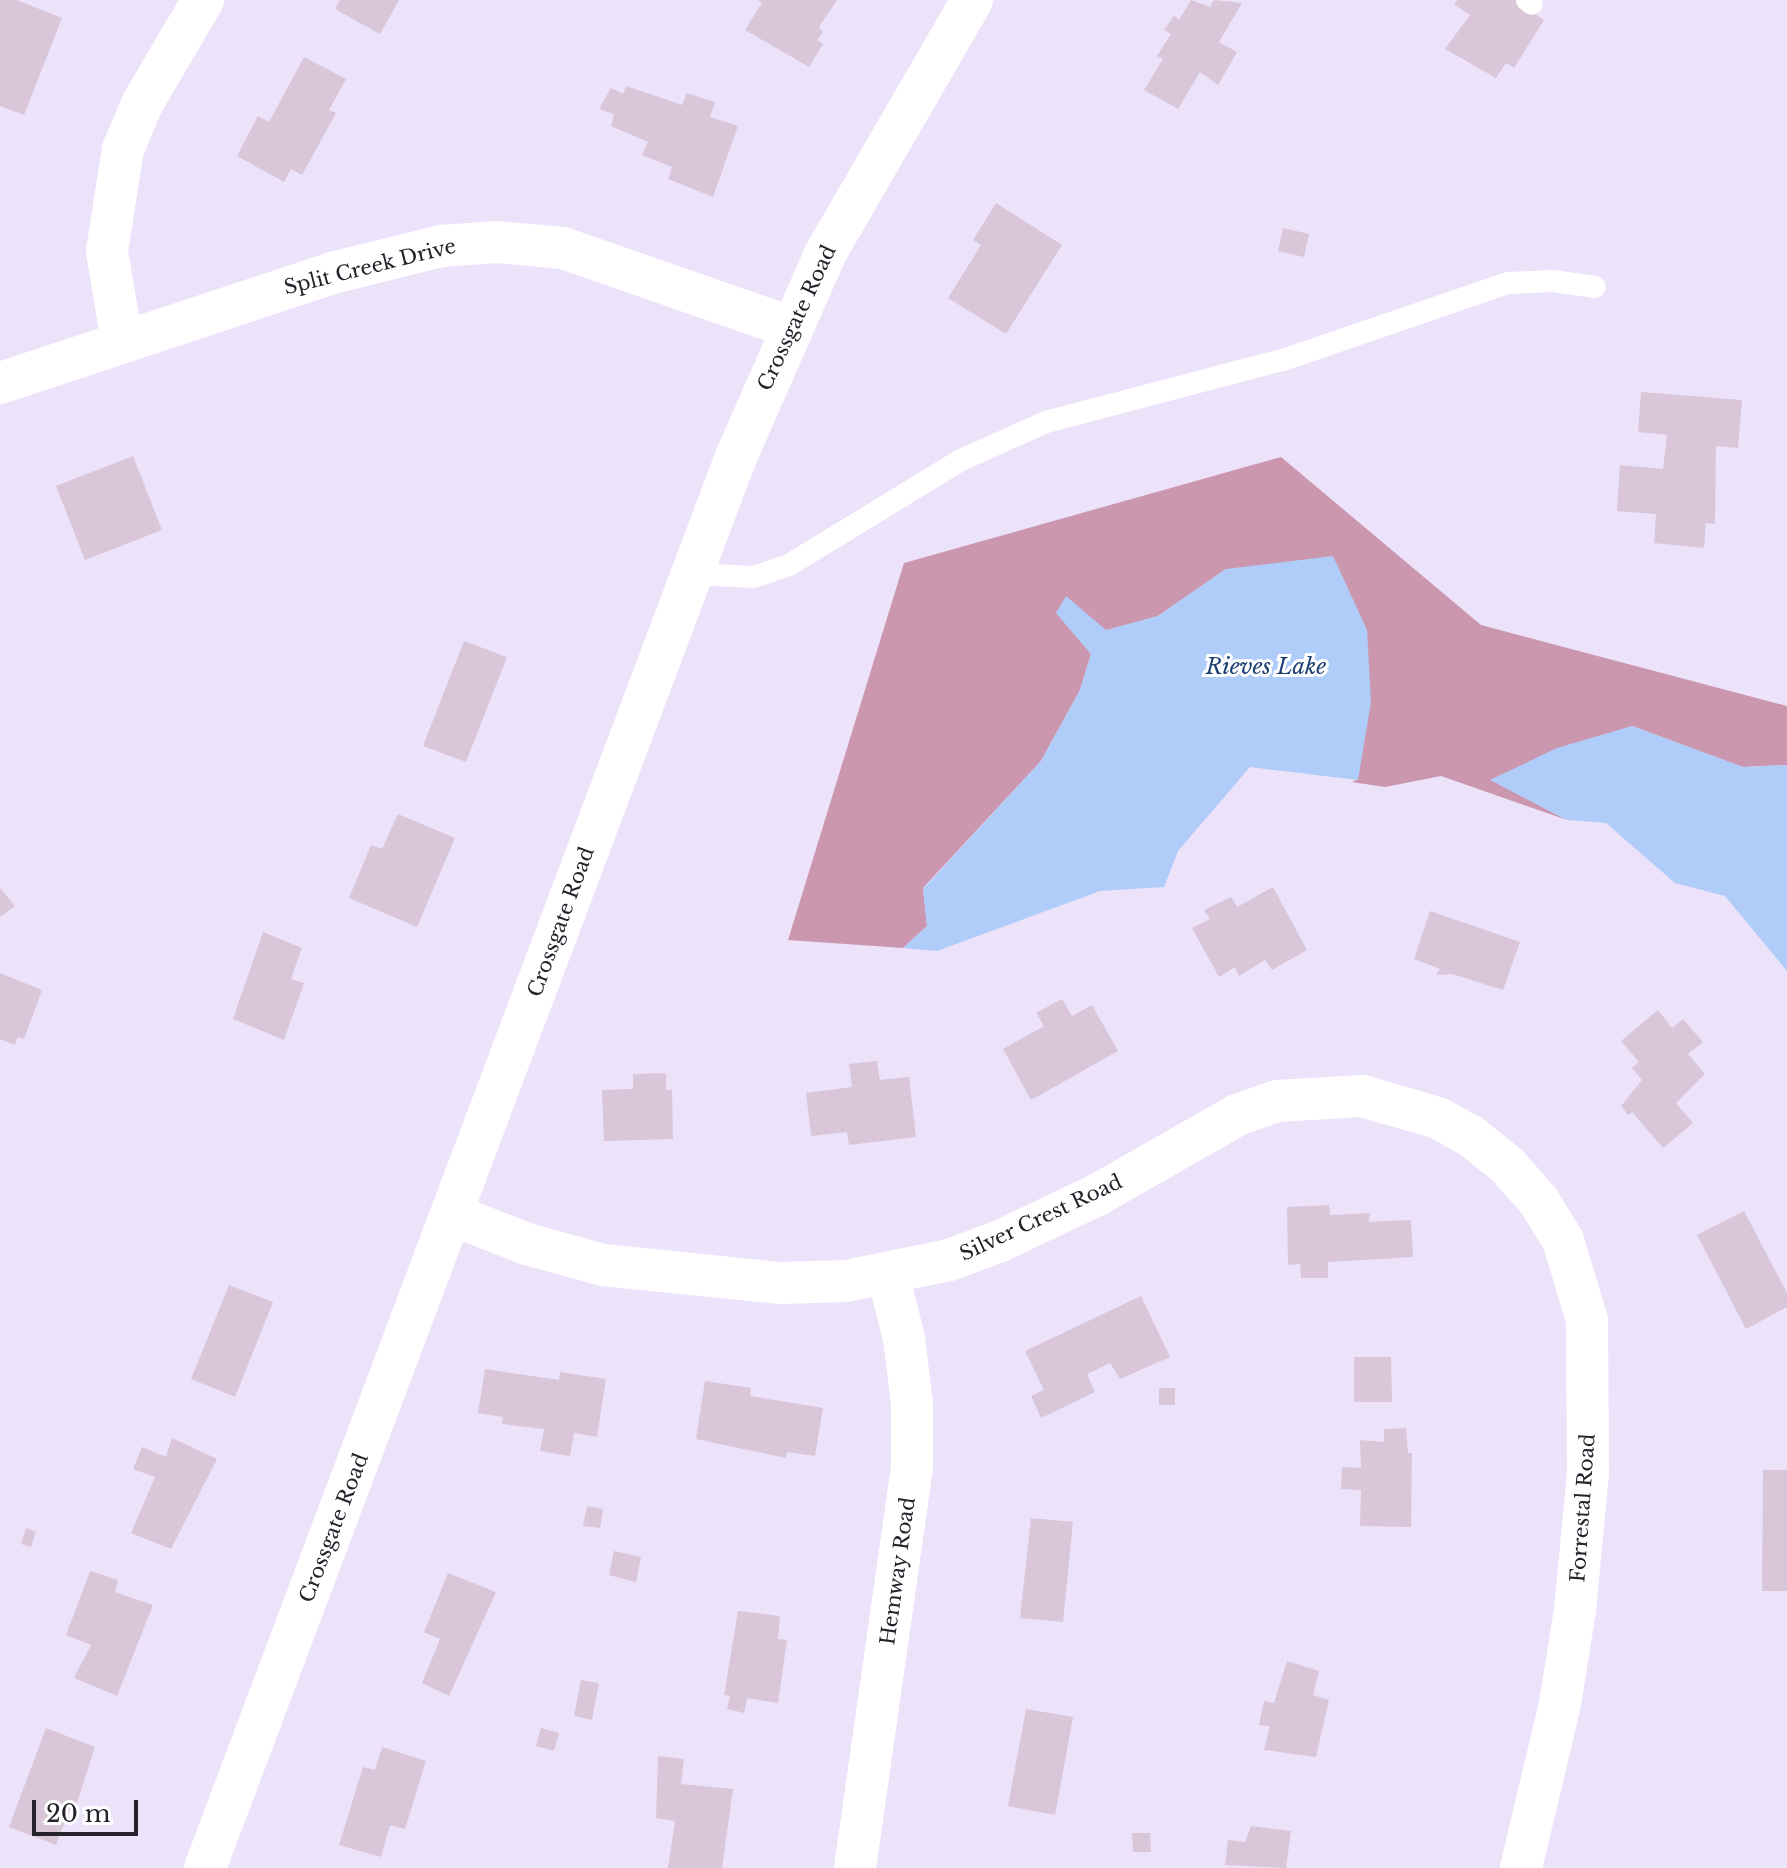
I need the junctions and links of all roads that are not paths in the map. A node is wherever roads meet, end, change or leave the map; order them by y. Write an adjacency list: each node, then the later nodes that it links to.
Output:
1 (203, 0): 5 (street)
2 (972, 0): 4 (street, Crossgate Road)
3 (1595, 287): 7 (lane)
4 (790, 327): 5 (street, Split Creek Drive); 7 (street, Crossgate Road)
5 (122, 342): 6 (street, Split Creek Drive)
6 (0, 383)
7 (695, 574): 9 (street, Crossgate Road)
8 (1507, 1165): 10 (street, Silver Crest Road); 13 (street, Forrestal Road)
9 (453, 1215): 10 (street, Silver Crest Road); 11 (street, Crossgate Road)
10 (888, 1275): 12 (street, Hemway Road)
11 (205, 1868)
12 (855, 1868)
13 (1521, 1868)

